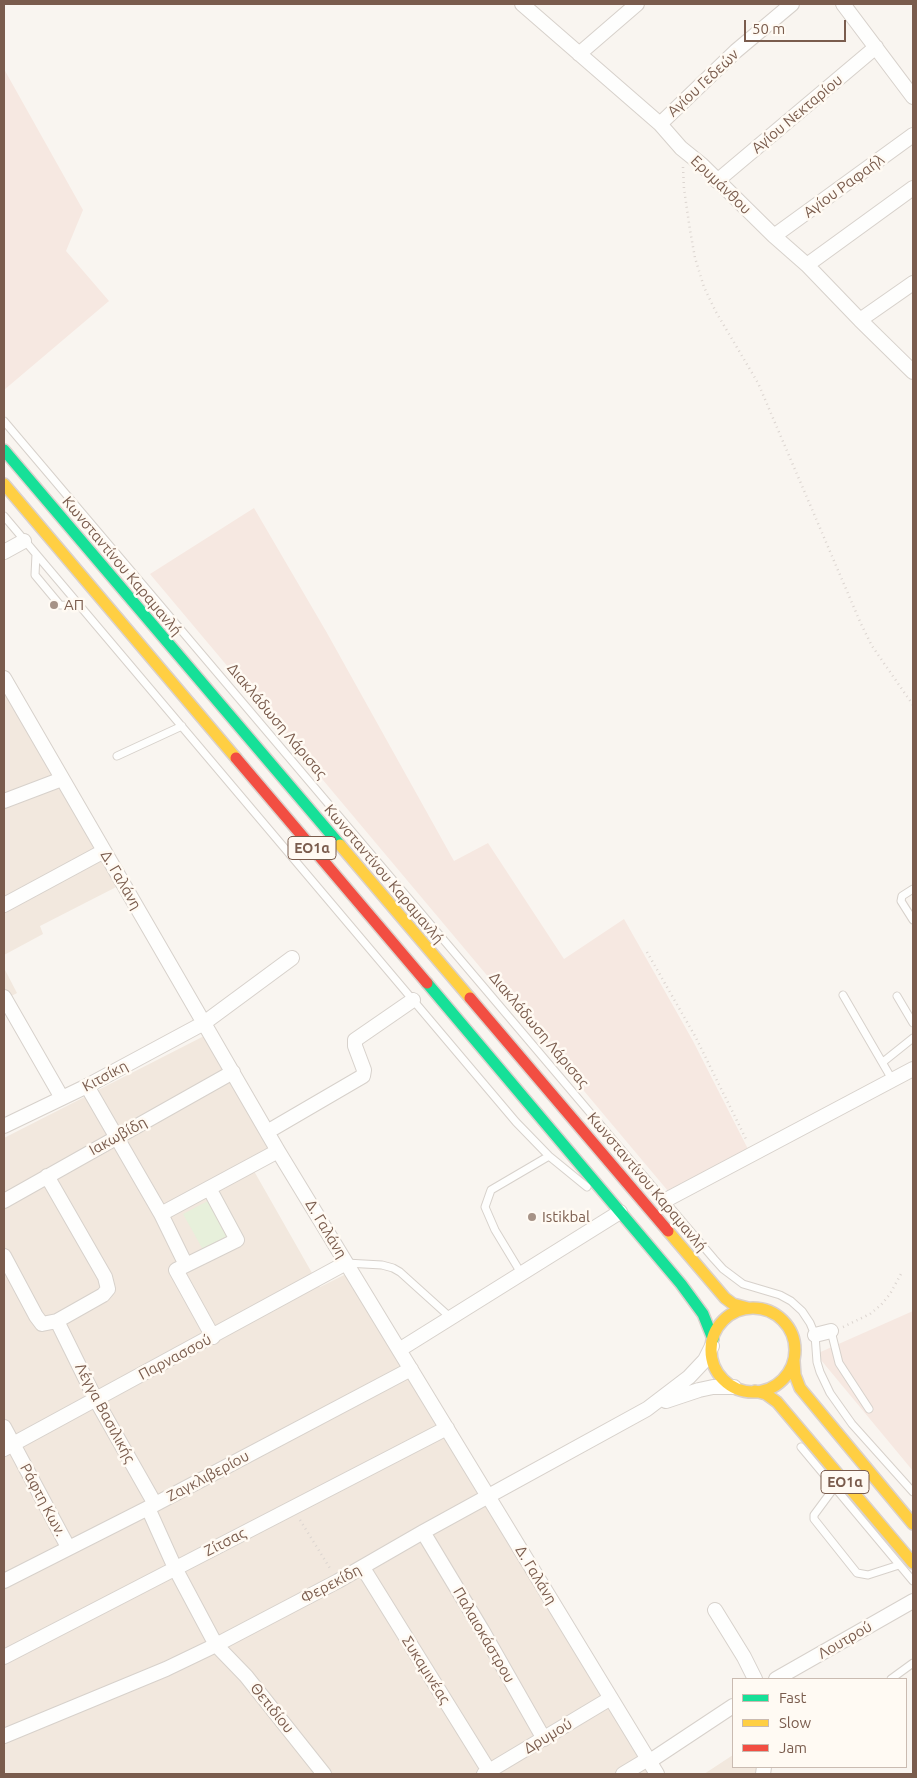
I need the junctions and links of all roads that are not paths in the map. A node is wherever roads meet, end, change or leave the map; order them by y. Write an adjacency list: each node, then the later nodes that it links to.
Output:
1 (522, 4): 6 (street, Ερυμάνθου)
2 (636, 4): 6 (street)
3 (792, 4): 8 (street, Αγίου Γεδεών)
4 (843, 4): 5 (street)
5 (876, 47): 7 (street); 10 (street, Αγίου Νεκταρίου)
6 (578, 54): 8 (street, Ερυμάνθου)
7 (913, 97)
8 (660, 124): 10 (street, Ερυμάνθου)
9 (913, 135): 12 (street, Αγίου Ραφαήλ)
10 (717, 181): 12 (street, Ερυμάνθου)
11 (913, 188): 13 (street)
12 (774, 236): 13 (street, Ερυμάνθου)
13 (807, 265): 15 (street, Ερυμάνθου)
14 (913, 283): 15 (street)
15 (860, 320): 16 (street, Ερυμάνθου)
16 (913, 372)
17 (4, 421): 56 (lane, Διακλάδωση Λάρισας)
18 (4, 450): 63 (main road, Κωνσταντίνου Καραμανλή / ΕΟ1α)
19 (4, 484): 57 (main road, ΕΟ1α)
20 (4, 516): 21 (lane)
21 (24, 541): 22 (street); 23 (lane)
22 (4, 552)
23 (36, 554): 24 (lane); 24 (lane)
24 (79, 606): 26 (lane)
25 (4, 678): 28 (street, Δ. Γαλάνη)
26 (182, 726): 27 (lane); 38 (lane)
27 (117, 756)
28 (62, 779): 29 (street); 30 (street, Δ. Γαλάνη)
29 (4, 801)
30 (104, 851): 32 (street); 39 (street, Δ. Γαλάνη)
31 (913, 889): 33 (lane)
32 (4, 904)
33 (913, 920)
34 (292, 958): 39 (street, Κιτσίκη)
35 (843, 995): 42 (lane)
36 (897, 996): 40 (lane)
37 (4, 997): 47 (street)
38 (413, 1000): 49 (street); 52 (lane)
39 (204, 1023): 44 (street, Δ. Γαλάνη); 46 (street, Κιτσίκη)
40 (913, 1023)
41 (913, 1038): 42 (lane)
42 (883, 1062): 45 (lane)
43 (913, 1069): 45 (street)
44 (233, 1072): 49 (street, Δ. Γαλάνη); 50 (street, Ιακωβίδη)
45 (893, 1081): 56 (street)
46 (86, 1086): 47 (street, Κιτσίκη); 50 (street)
47 (62, 1098): 48 (street, Κιτσίκη)
48 (4, 1126)
49 (267, 1132): 51 (street, Δ. Γαλάνη)
50 (116, 1138): 53 (street, Ιακωβίδη); 58 (street)
51 (278, 1152): 54 (street); 60 (street, Δ. Γαλάνη)
52 (549, 1156): 57 (lane); 62 (lane)
53 (48, 1176): 55 (street, Ιακωβίδη); 65 (street)
54 (209, 1188): 58 (street); 61 (street)
55 (4, 1201)
56 (664, 1201): 67 (lane, Διακλάδωση Λάρισας)
57 (620, 1212): 62 (street); 69 (main road, ΕΟ1α)
58 (161, 1214): 61 (street)
59 (4, 1256): 65 (street)
60 (346, 1263): 64 (lane); 68 (street, Παρνασσού); 70 (street, Δ. Γαλάνη)
61 (186, 1265): 68 (street)
62 (521, 1273): 64 (street)
63 (748, 1308): 69 (main road); 71 (main road, ΕΟ1α)
64 (452, 1318): 70 (street)
65 (57, 1321): 75 (street, Λέγγα Βασιλικής)
66 (831, 1331): 67 (street); 78 (lane)
67 (815, 1335): 85 (lane)
68 (213, 1337): 75 (street, Παρνασσού)
69 (712, 1342): 73 (main road, ΕΟ1α); 77 (street, Φερεκίδη)
70 (399, 1350): 72 (street, Δ. Γαλάνη)
71 (794, 1361): 74 (main road); 88 (main road, ΕΟ1α)
72 (411, 1369): 81 (street, Δ. Γαλάνη); 87 (street, Ζαγκλιβερίου)
73 (734, 1387): 74 (main road, ΕΟ1α); 77 (street, Φερεκίδη)
74 (755, 1391): 76 (main road, ΕΟ1α)
75 (96, 1400): 83 (street, Παρνασσού); 87 (street, Λέγγα Βασιλικής)
76 (777, 1402): 79 (lane); 91 (main road, ΕΟ1α)
77 (647, 1409): 86 (street, Φερεκίδη)
78 (869, 1409)
79 (778, 1417)
80 (4, 1427): 83 (street, Ράφτη Κων.)
81 (447, 1428): 86 (street, Δ. Γαλάνη); 93 (street, Ζίτσας)
82 (794, 1437): 84 (lane)
83 (8, 1447): 90 (street, Ράφτη Κων.)
84 (834, 1488): 92 (lane); 92 (lane)
85 (913, 1492)
86 (488, 1496): 89 (street, Φερεκίδη); 105 (street, Δ. Γαλάνη)
87 (152, 1506): 90 (street, Ζαγκλιβερίου); 93 (street, Λέγγα Βασιλικής)
88 (913, 1524)
89 (423, 1532): 94 (street, Φερεκίδη); 108 (street, Παλαιοκάστρου)
90 (68, 1547): 95 (street, Ζαγκλιβερίου)
91 (913, 1564)
92 (899, 1565): 96 (lane)
93 (175, 1568): 99 (street, Λέγγα Βασιλικής); 100 (street, Ζίτσας)
94 (362, 1568): 99 (street, Φερεκίδη); 110 (street, Συκαμινέας)
95 (4, 1581)
96 (913, 1582)
97 (913, 1601): 103 (street, Λουτρού)
98 (715, 1610): 102 (street)
99 (216, 1645): 107 (street, Φερεκίδη); 111 (street, Θετιδίου)
100 (4, 1657)
101 (913, 1663): 104 (lane)
102 (755, 1678)
103 (778, 1678)
104 (892, 1678)
105 (611, 1698): 108 (street, Δρυμού); 109 (street, Δ. Γαλάνη)
106 (732, 1707): 109 (street)
107 (4, 1736)
108 (544, 1739): 110 (street, Δρυμού)
109 (649, 1760): 112 (street); 113 (street, Δ. Γαλάνη)
110 (487, 1773)
111 (324, 1774)
112 (623, 1774)
113 (657, 1774)

